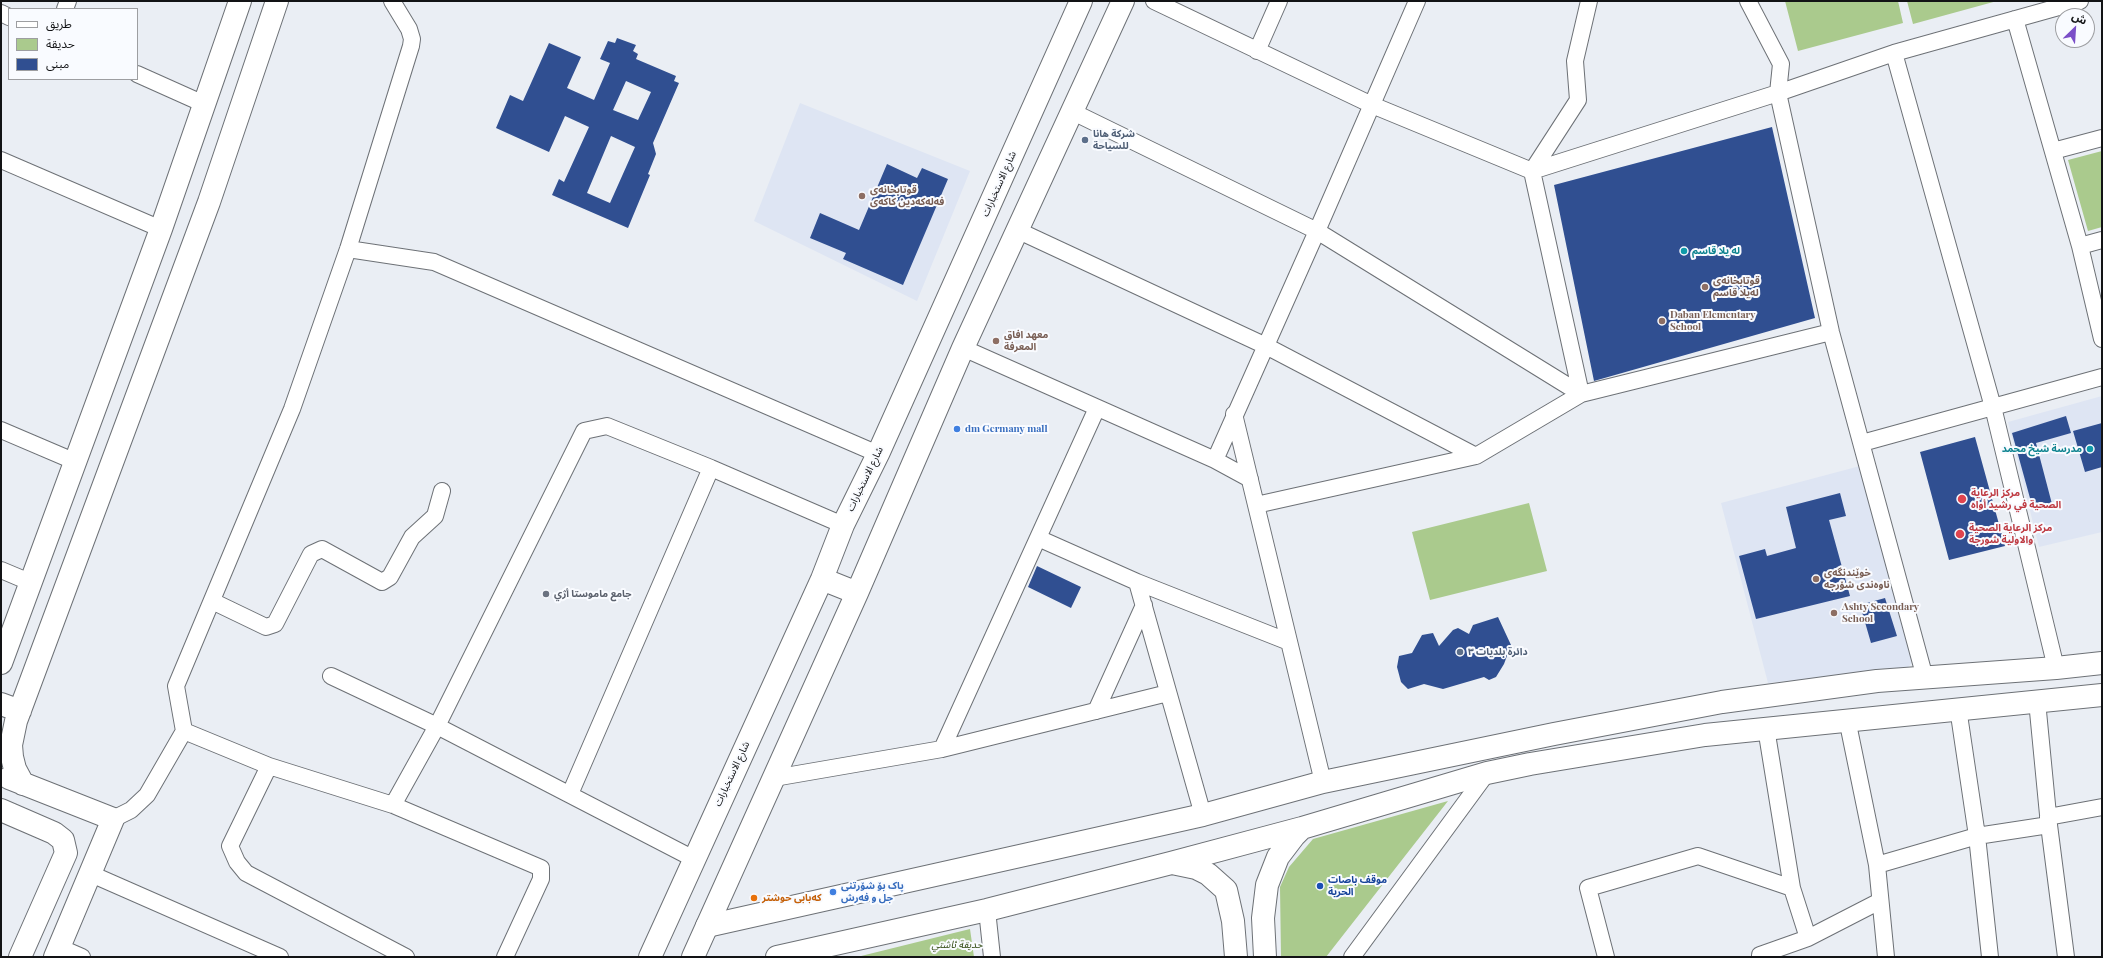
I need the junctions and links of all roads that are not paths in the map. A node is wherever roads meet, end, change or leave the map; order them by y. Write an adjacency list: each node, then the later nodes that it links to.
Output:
1 (240, 1): 18 (main road)
2 (277, 1): 68 (main road)
3 (392, 1): 30 (street)
4 (1081, 1): 42 (main road, شارع الاستخبارات)
5 (1123, 1): 20 (main road)
6 (1154, 1): 14 (street)
7 (1279, 1): 14 (street)
8 (1417, 1): 19 (street)
9 (1589, 1): 24 (street)
10 (1748, 1): 17 (street)
11 (2080, 1): 12 (street)
12 (2061, 4): 13 (street)
13 (2015, 19): 15 (street); 22 (street)
14 (1257, 51): 19 (street)
15 (1894, 53): 17 (street); 37 (street)
16 (138, 74): 18 (street)
17 (1778, 93): 24 (street); 31 (street)
18 (204, 104): 25 (main road)
19 (1372, 105): 24 (street); 27 (street)
20 (1073, 112): 26 (main road); 27 (street)
21 (2102, 138): 22 (street)
22 (2053, 151): 29 (street)
23 (1, 160): 25 (street)
24 (1532, 171): 36 (street)
25 (161, 229): 45 (main road)
26 (1019, 231): 33 (street); 34 (main road)
27 (1317, 231): 33 (street); 36 (street)
28 (2102, 240): 29 (street)
29 (2080, 246): 32 (street)
30 (348, 249): 42 (street); 57 (street)
31 (1831, 332): 36 (street); 41 (street)
32 (2102, 339)
33 (1266, 346): 39 (street); 43 (street)
34 (963, 348): 38 (street); 56 (main road)
35 (2102, 378): 37 (street)
36 (1581, 394): 43 (street)
37 (1993, 407): 41 (street); 62 (street)
38 (1097, 408): 44 (street); 51 (street)
39 (1234, 414): 44 (street); 47 (street)
40 (1, 430): 45 (street)
41 (1862, 443): 64 (street)
42 (878, 454): 50 (main road, شارع الاستخبارات)
43 (1476, 456): 49 (street)
44 (1215, 460): 47 (street)
45 (76, 462): 55 (main road)
46 (711, 468): 50 (street); 72 (street); 82 (street)
47 (1250, 479): 49 (street)
48 (442, 490): 57 (street)
49 (1256, 505): 59 (street)
50 (843, 525): 53 (main road, شارع الاستخبارات)
51 (1038, 538): 54 (street); 75 (street)
52 (1, 570): 55 (street)
53 (822, 579): 56 (main road); 91 (main road, شارع الاستخبارات)
54 (1137, 582): 58 (street); 59 (street)
55 (32, 583): 60 (main road)
56 (857, 593): 79 (main road)
57 (212, 601): 74 (street)
58 (1144, 605): 65 (street); 70 (street)
59 (1289, 642): 80 (street)
60 (1, 663)
61 (2102, 663): 62 (main road)
62 (2056, 668): 64 (main road)
63 (331, 676): 72 (street)
64 (1925, 678): 80 (main road)
65 (1168, 693): 70 (street); 86 (street)
66 (2102, 695): 67 (main road)
67 (2036, 701): 69 (main road); 88 (street)
68 (11, 707): 81 (main road)
69 (1958, 708): 71 (main road); 90 (street)
70 (1096, 711): 75 (street)
71 (1846, 719): 73 (main road); 93 (street)
72 (437, 726): 82 (street); 83 (street)
73 (1766, 728): 77 (main road); 95 (street)
74 (184, 731): 76 (street); 87 (street)
75 (942, 749): 79 (street)
76 (269, 766): 83 (street); 106 (street)
77 (1487, 773): 89 (main road); 114 (street)
78 (1, 775): 81 (main road)
79 (774, 778): 100 (main road)
80 (1323, 782): 86 (main road)
81 (23, 784): 87 (main road)
82 (570, 794): 91 (street)
83 (393, 805): 107 (street)
84 (2102, 807): 88 (street)
85 (1, 810): 103 (main road)
86 (1203, 815): 100 (main road)
87 (113, 819): 94 (main road)
88 (2049, 821): 90 (street); 119 (street)
89 (1302, 828): 92 (main road); 98 (main road)
90 (1977, 836): 93 (street); 118 (street)
91 (694, 859): 108 (main road, شارع الاستخبارات)
92 (1171, 863): 97 (main road); 99 (main road)
93 (1877, 865): 96 (street)
94 (91, 874): 102 (main road); 105 (street)
95 (1792, 888): 101 (street); 115 (street)
96 (1880, 902): 101 (street); 117 (street)
97 (987, 910): 110 (main road); 111 (street)
98 (1263, 918): 99 (main road); 113 (main road)
99 (1233, 921): 112 (main road)
100 (707, 926): 109 (main road)
101 (1808, 938): 116 (street)
102 (57, 952): 104 (street)
103 (20, 957)
104 (82, 957)
105 (280, 957)
106 (406, 957)
107 (505, 957)
108 (650, 957)
109 (693, 957)
110 (777, 957)
111 (992, 957)
112 (1236, 957)
113 (1265, 957)
114 (1352, 957)
115 (1606, 957)
116 (1760, 957)
117 (1886, 957)
118 (1990, 957)
119 (2066, 957)

